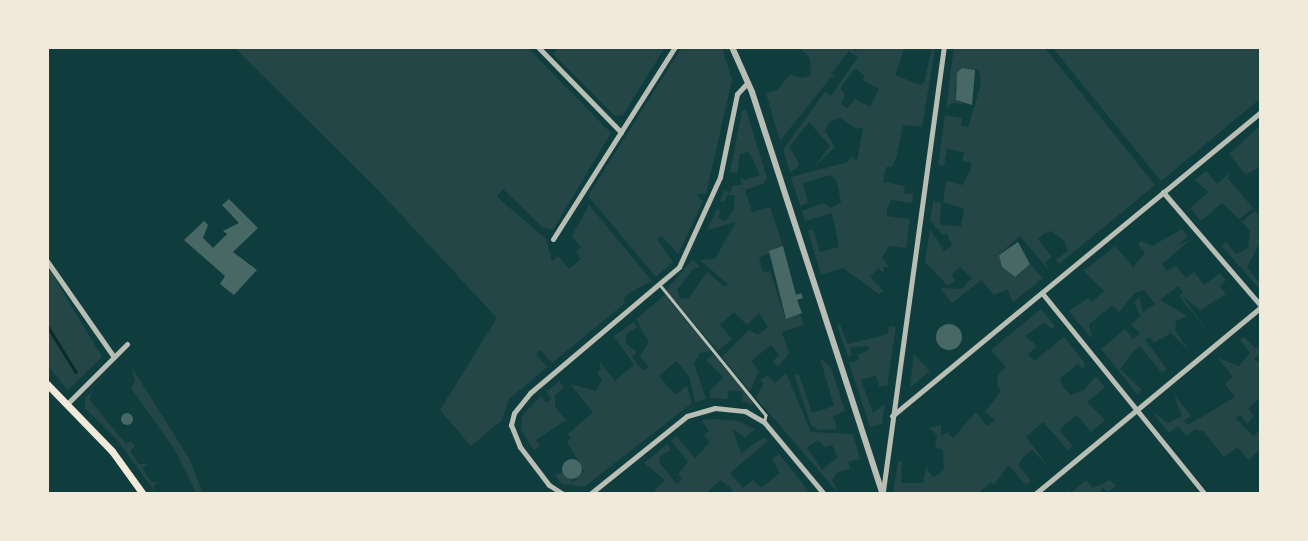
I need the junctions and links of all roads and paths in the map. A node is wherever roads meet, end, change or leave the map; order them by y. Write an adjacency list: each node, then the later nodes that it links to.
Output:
1 (538, 47): 7 (street)
2 (675, 47): 7 (street)
3 (732, 47): 5 (street)
4 (944, 47): 19 (street)
5 (748, 82): 11 (street); 25 (street)
6 (1261, 112): 8 (street)
7 (621, 132): 9 (street)
8 (1163, 192): 12 (street); 13 (street)
9 (553, 239)
10 (47, 261): 15 (street)
11 (661, 286): 20 (lane); 22 (street)
12 (1042, 293): 18 (street); 19 (street)
13 (1261, 306): 18 (street)
14 (127, 344): 15 (street)
15 (114, 357): 17 (street)
16 (47, 384): 17 (main road)
17 (67, 404): 21 (main road)
18 (1137, 410): 26 (street); 27 (street)
19 (892, 416): 25 (street)
20 (764, 422): 23 (street); 24 (street)
21 (143, 494)
22 (563, 494)
23 (590, 494)
24 (824, 494)
25 (883, 494)
26 (1035, 494)
27 (1205, 494)

